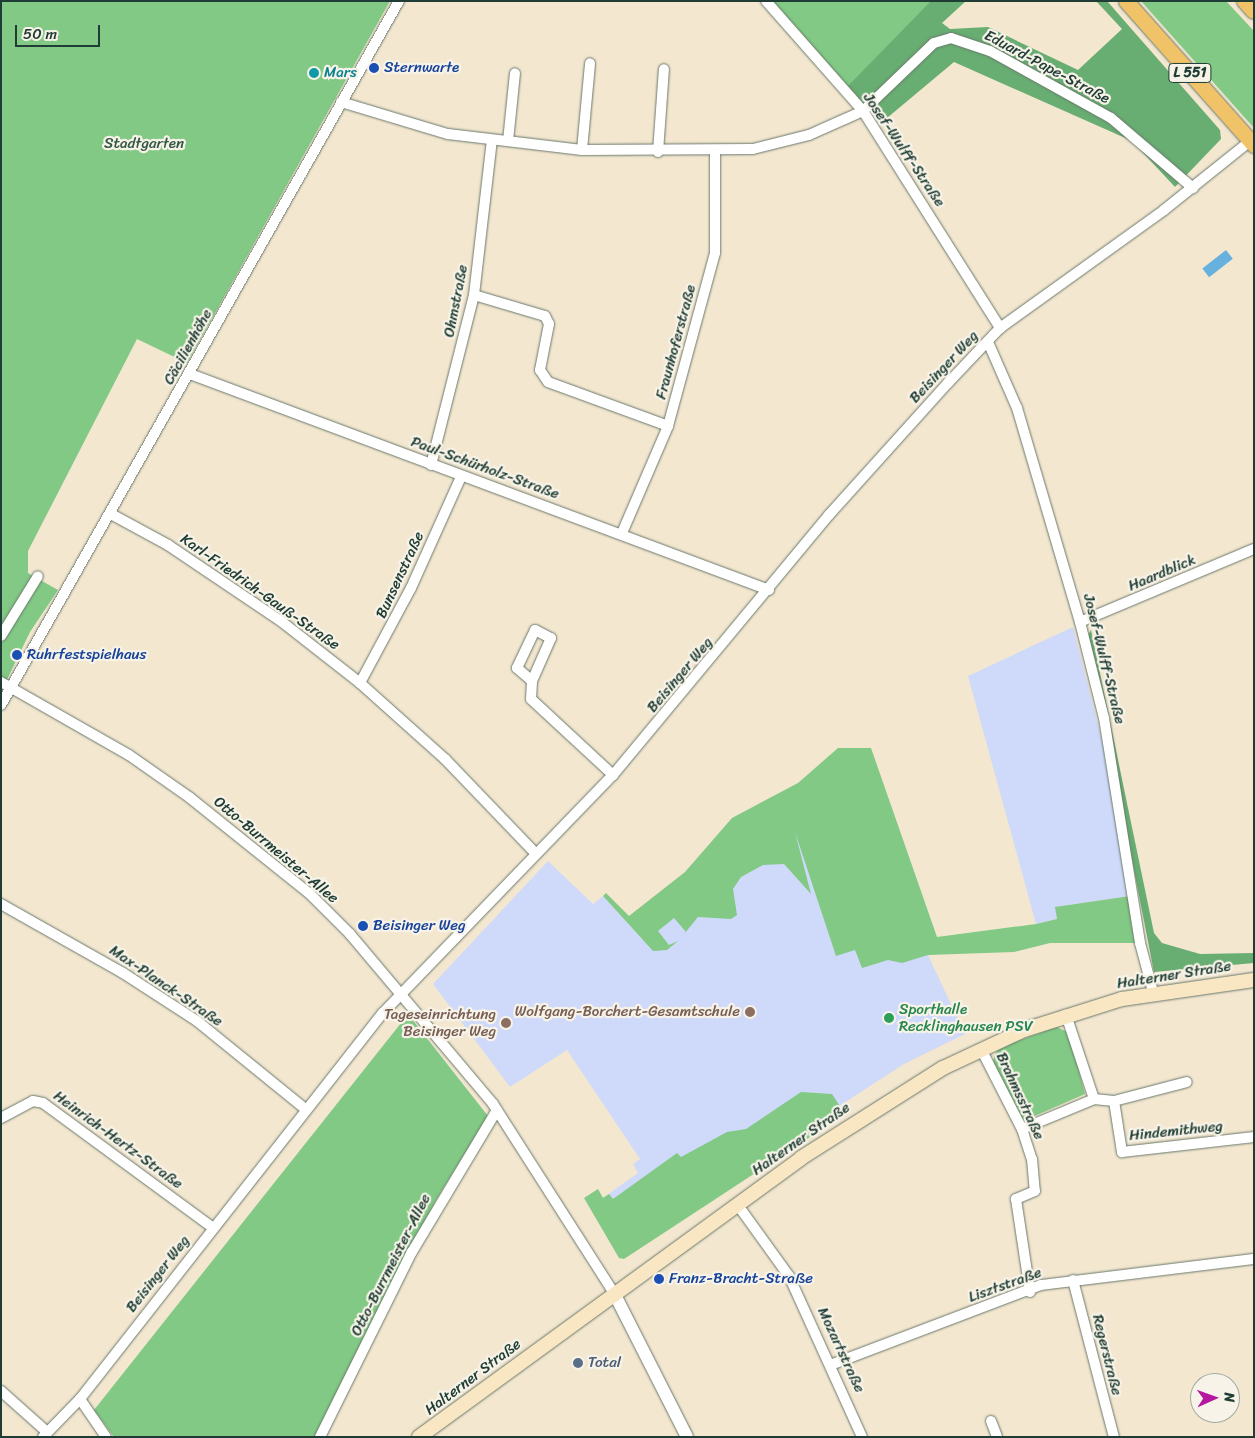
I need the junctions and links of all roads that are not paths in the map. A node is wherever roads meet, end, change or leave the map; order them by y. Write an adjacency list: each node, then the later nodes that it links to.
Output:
1 (398, 1): 9 (street, Cäcilienhöhe)
2 (766, 1): 10 (street, Josef-Wulff-Straße)
3 (1126, 1): 13 (main road, L 551)
4 (1245, 1): 5 (highway)
5 (1254, 11)
6 (590, 63): 14 (street)
7 (664, 69): 16 (street)
8 (515, 73): 12 (street)
9 (341, 102): 11 (street, Eduard-Pape-Straße); 21 (street, Cäcilienhöhe)
10 (862, 111): 15 (street, Eduard-Pape-Straße); 17 (street, Eduard-Pape-Straße); 19 (street, Josef-Wulff-Straße)
11 (492, 140): 12 (street, Eduard-Pape-Straße); 18 (street, Ohmstraße)
12 (508, 141): 14 (street, Eduard-Pape-Straße)
13 (1253, 141): 17 (street, Beisinger Weg)
14 (582, 150): 16 (street, Eduard-Pape-Straße)
15 (715, 151): 16 (street, Eduard-Pape-Straße); 22 (street, Fraunhoferstraße)
16 (658, 152)
17 (1193, 188): 19 (street, Beisinger Weg)
18 (474, 294): 22 (street); 23 (street, Ohmstraße)
19 (1000, 328): 20 (street, Beisinger Weg)
20 (988, 342): 29 (street, Beisinger Weg); 30 (street, Josef-Wulff-Straße)
21 (190, 374): 23 (street, Paul-Schürholz-Straße); 25 (street, Cäcilienhöhe)
22 (668, 426): 26 (street, Fraunhoferstraße)
23 (431, 466): 24 (street, Paul-Schürholz-Straße)
24 (461, 477): 26 (street, Paul-Schürholz-Straße); 34 (street, Bunsenstraße)
25 (111, 514): 34 (street, Karl-Friedrich-Gauß-Straße); 35 (street, Cäcilienhöhe)
26 (622, 533): 29 (street, Paul-Schürholz-Straße)
27 (1254, 549): 30 (street, Haardblick)
28 (38, 576): 31 (street)
29 (769, 590): 37 (street, Beisinger Weg)
30 (1080, 622): 41 (street, Josef-Wulff-Straße)
31 (1, 636)
32 (532, 681): 37 (street)
33 (1, 682): 35 (street, Otto-Burrmeister-Allee)
34 (360, 683): 38 (street, Karl-Friedrich-Gauß-Straße)
35 (11, 687): 36 (street, Cäcilienhöhe); 42 (street, Otto-Burrmeister-Allee)
36 (1, 705)
37 (614, 775): 38 (street, Beisinger Weg)
38 (535, 853): 42 (street, Beisinger Weg)
39 (1, 904): 48 (street, Max-Planck-Straße)
40 (1254, 980): 41 (main road, Halterner Straße)
41 (1153, 992): 43 (main road, Halterner Straße)
42 (402, 993): 48 (street, Beisinger Weg); 49 (street, Otto-Burrmeister-Allee)
43 (1066, 1015): 44 (main road, Halterner Straße); 46 (street)
44 (981, 1049): 51 (street, Brahmsstraße); 53 (main road, Halterner Straße)
45 (1187, 1082): 47 (street)
46 (1094, 1099): 47 (street); 51 (street)
47 (1114, 1101): 52 (street, Hindemithweg)
48 (304, 1108): 54 (street, Beisinger Weg)
49 (497, 1110): 58 (street, Otto-Burrmeister-Allee); 65 (street, Otto-Burrmeister-Allee)
50 (1, 1118): 54 (street, Heinrich-Hertz-Straße)
51 (1022, 1128): 57 (street, Brahmsstraße)
52 (1254, 1137)
53 (737, 1204): 58 (main road, Halterner Straße); 59 (street, Mozartstraße)
54 (212, 1227): 61 (street, Beisinger Weg)
55 (1254, 1259): 56 (street, Lisztstraße)
56 (1073, 1280): 57 (street, Lisztstraße); 70 (street, Regerstraße)
57 (1030, 1292): 59 (street, Lisztstraße)
58 (614, 1293): 66 (main road, Halterner Straße); 67 (street)
59 (833, 1364): 68 (street, Mozartstraße)
60 (1, 1391): 63 (street)
61 (80, 1399): 63 (street, Beisinger Weg); 64 (street)
62 (991, 1421): 69 (street)
63 (45, 1434)
64 (106, 1437)
65 (320, 1437)
66 (419, 1437)
67 (687, 1437)
68 (862, 1437)
69 (997, 1437)
70 (1114, 1437)

